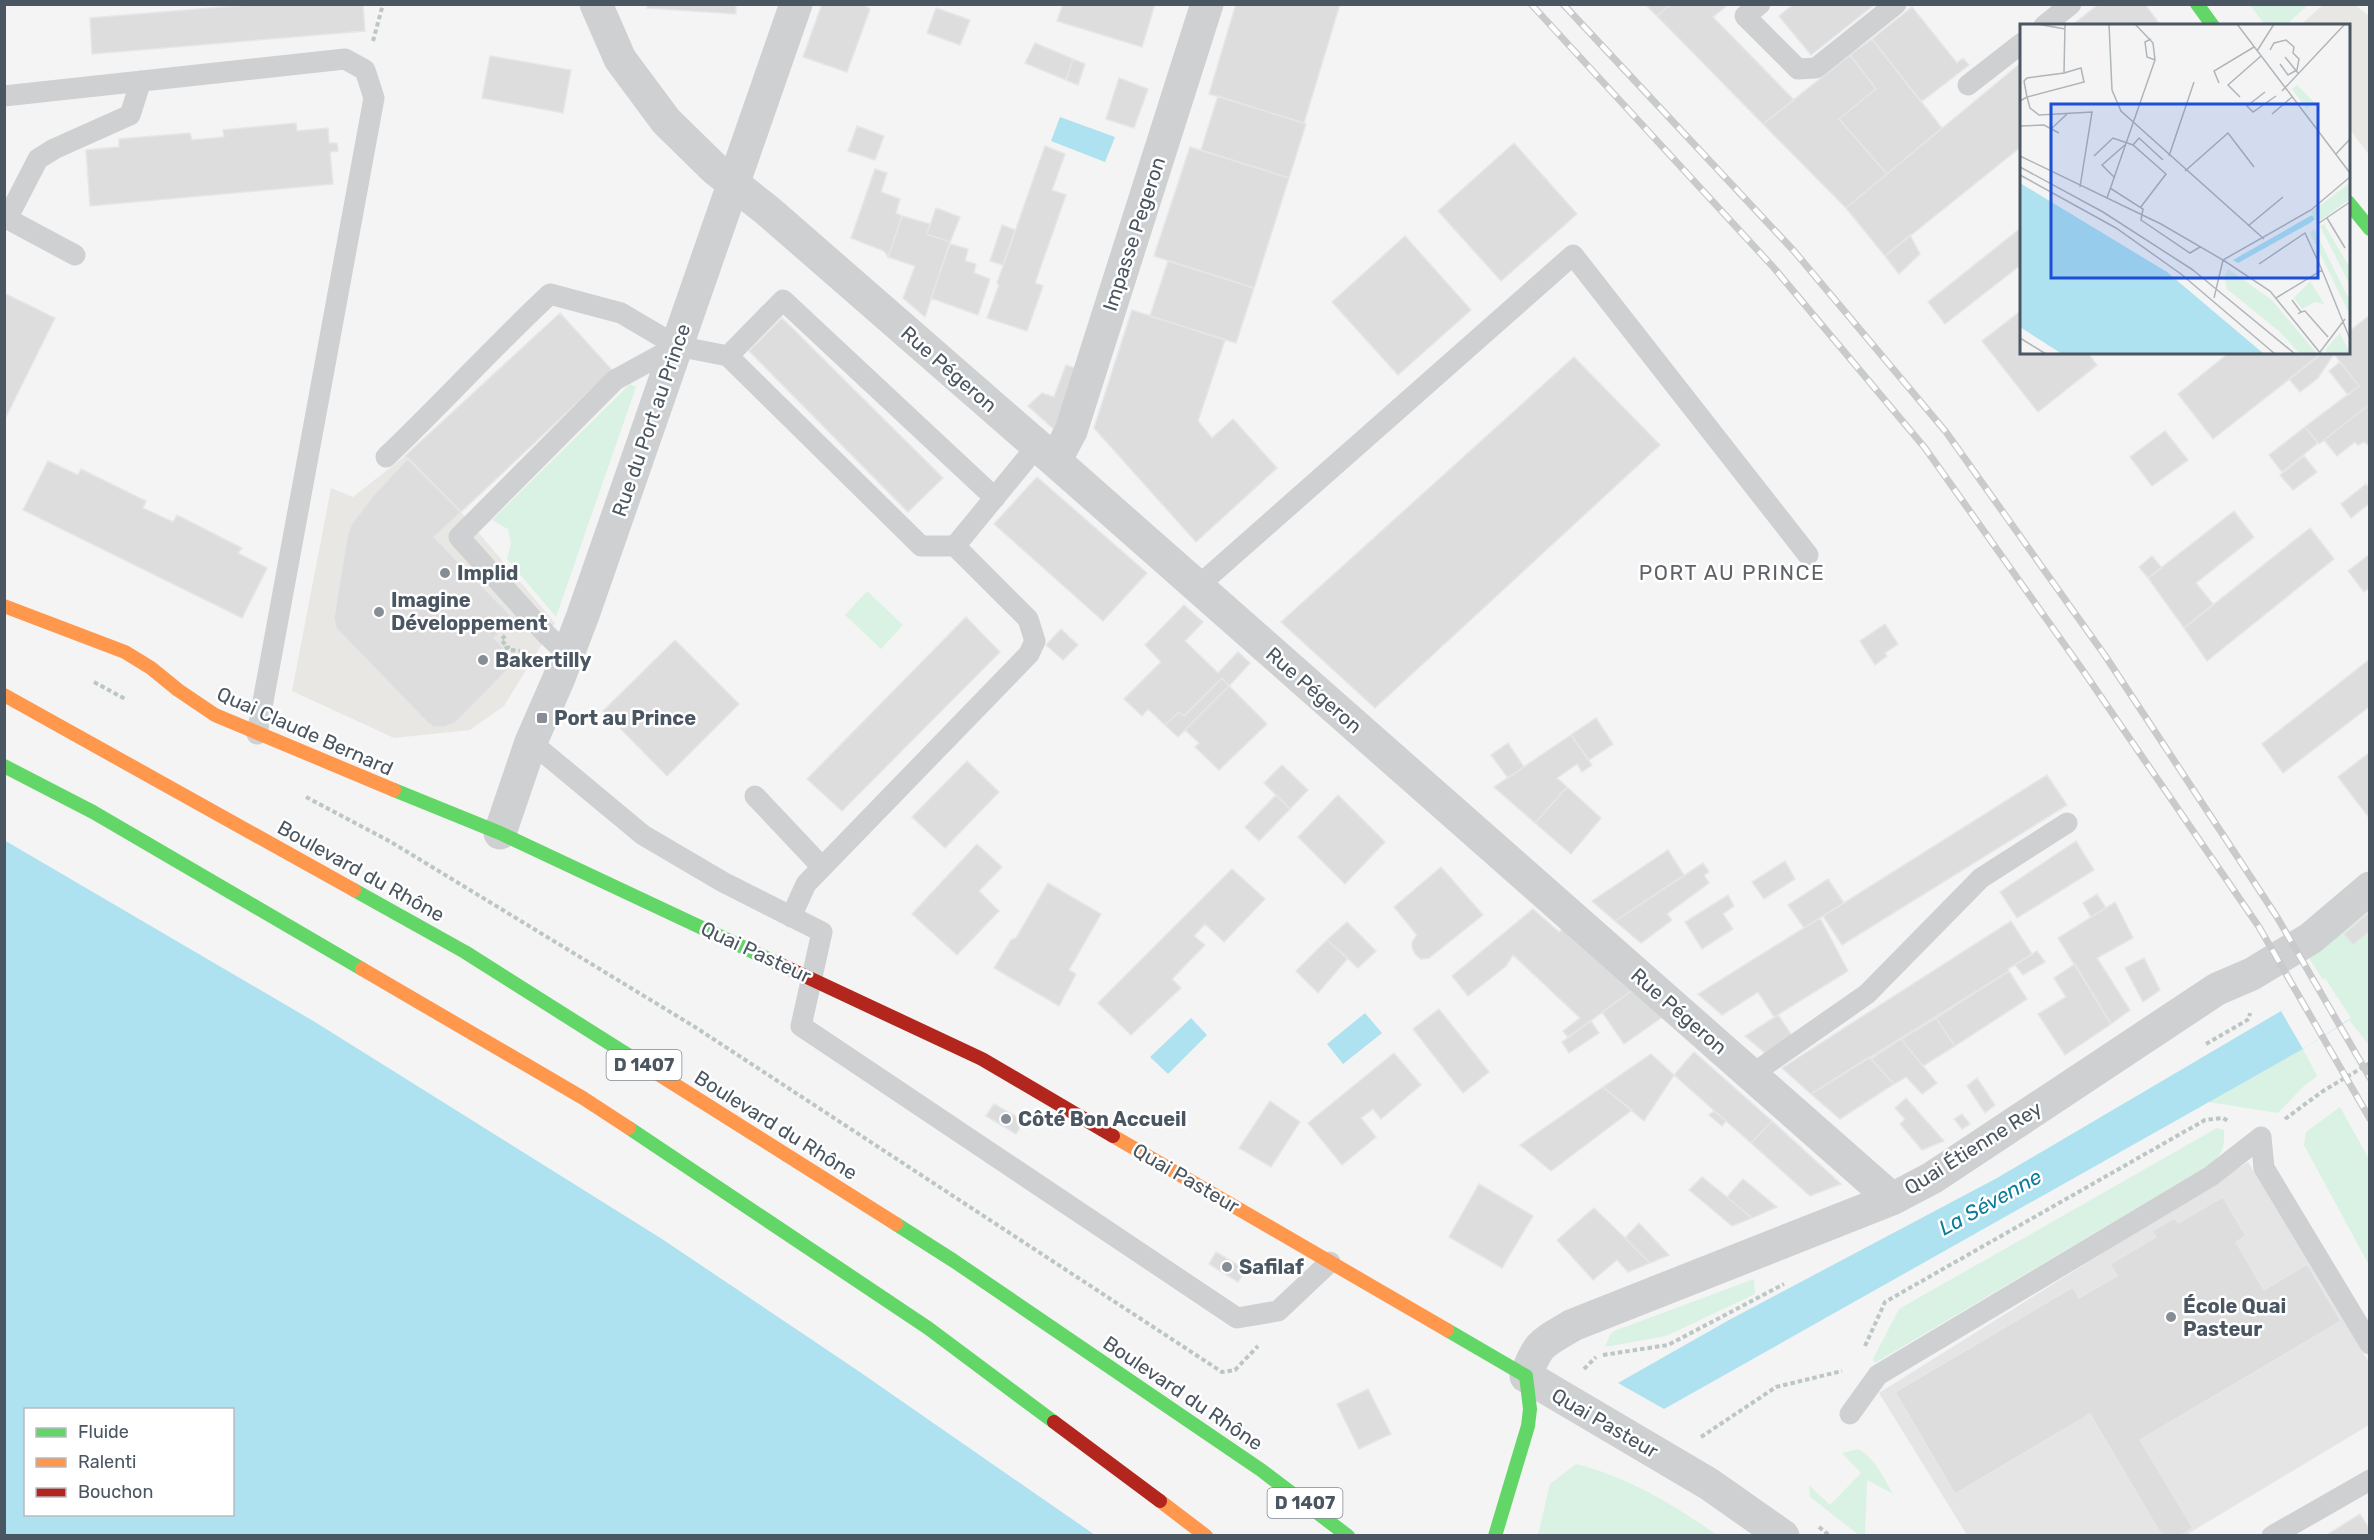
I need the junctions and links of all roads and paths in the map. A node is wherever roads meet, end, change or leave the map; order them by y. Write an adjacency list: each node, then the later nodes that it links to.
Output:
1 (596, 4): 14 (street, Rue Pégeron)
2 (796, 4): 14 (street, Rue du Port au Prince)
3 (1207, 4): 21 (street, Impasse Pegeron)
4 (1760, 4): 5 (lane)
5 (1896, 4)
6 (2071, 4): 8 (lane)
7 (2197, 4): 9 (main road)
8 (2046, 24)
9 (2212, 24)
10 (2020, 45): 12 (lane)
11 (141, 81): 13 (lane); 16 (lane); 34 (lane)
12 (1968, 85)
13 (4, 96)
14 (733, 184): 19 (street, Rue du Port au Prince); 21 (street, Rue Pégeron)
15 (2350, 203): 17 (main road)
16 (6, 218): 18 (lane)
17 (2370, 229)
18 (75, 255)
19 (677, 346): 20 (lane); 22 (lane); 30 (street, Rue du Port au Prince); 30 (lane)
20 (728, 356): 23 (lane); 24 (lane)
21 (1046, 454): 23 (lane); 26 (street, Rue Pégeron)
22 (386, 457)
23 (995, 498): 24 (lane)
24 (955, 546): 40 (lane)
25 (1808, 555): 26 (lane)
26 (1197, 587): 45 (street, Rue Pégeron)
27 (4, 606): 34 (main road, Quai Claude Bernard)
28 (501, 640): 29 (path)
29 (505, 649)
30 (568, 655): 35 (street, Rue du Port au Prince)
31 (87, 679): 33 (path)
32 (4, 695): 57 (main road, Boulevard du Rhône / D 1407)
33 (128, 700)
34 (257, 734): 39 (main road, Quai Claude Bernard)
35 (531, 742): 39 (street, Rue du Port au Prince); 42 (lane)
36 (4, 766): 56 (main road, D 1407)
37 (755, 796): 40 (lane)
38 (2067, 823): 45 (lane)
39 (500, 833): 43 (main road, Quai Pasteur)
40 (822, 867): 42 (lane)
41 (2370, 888): 47 (street, Quai Étienne Rey)
42 (791, 917): 43 (lane)
43 (811, 977): 48 (main road, Quai Pasteur); 48 (lane)
44 (2370, 1063): 46 (path)
45 (1751, 1075): 47 (street, Rue Pégeron)
46 (2261, 1137): 49 (lane); 50 (path); 53 (lane)
47 (1892, 1199): 52 (street, Quai Étienne Rey)
48 (1330, 1262): 52 (main road, Quai Pasteur)
49 (2370, 1344)
50 (1860, 1356)
51 (1844, 1370): 54 (path)
52 (1526, 1376): 58 (main road); 59 (street, Quai Pasteur)
53 (1850, 1414)
54 (1694, 1443)
55 (2370, 1480): 60 (lane)
56 (1206, 1536)
57 (1348, 1536)
58 (1495, 1536)
59 (1783, 1536)
60 (2272, 1536)

